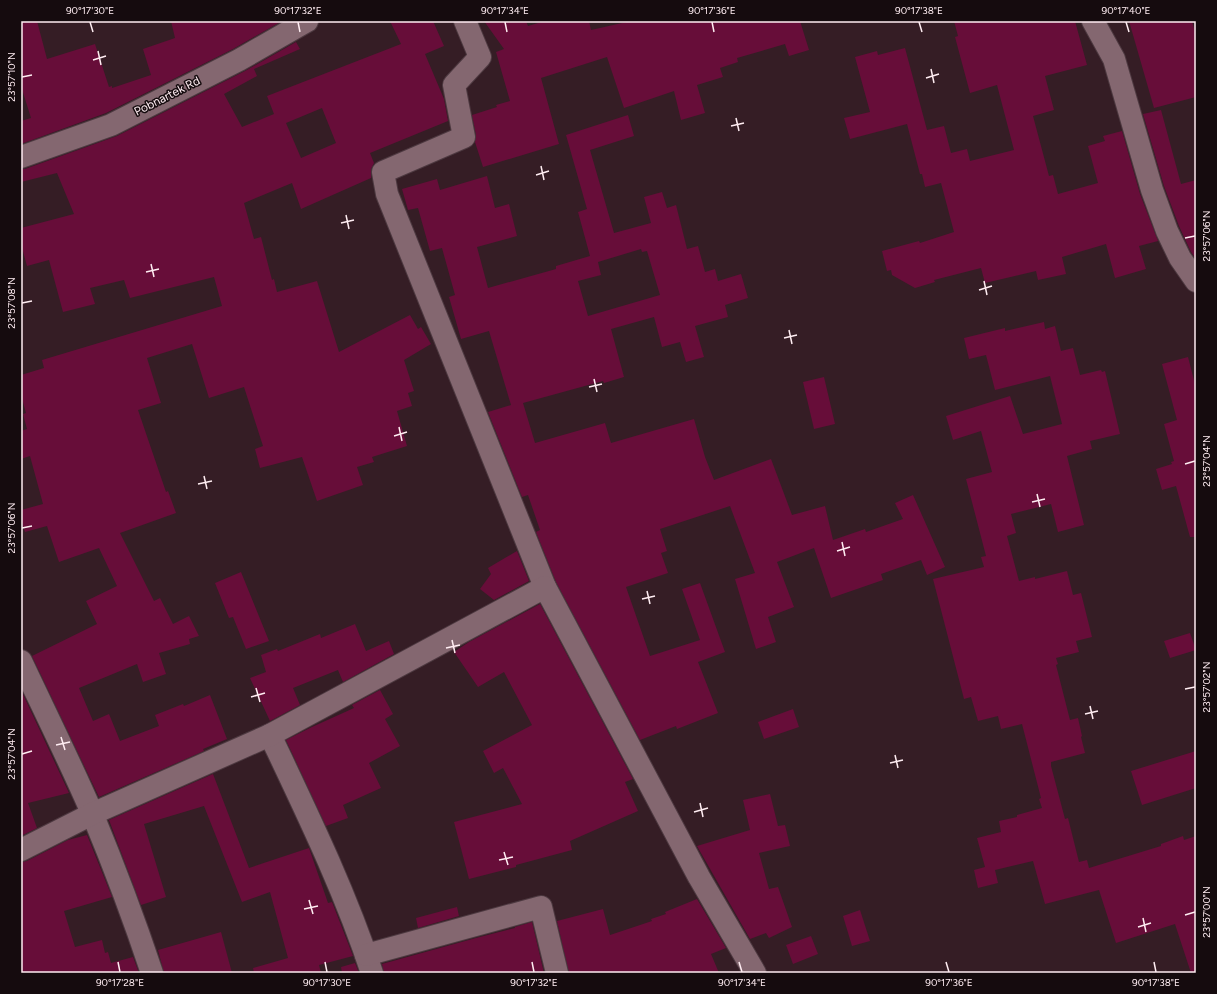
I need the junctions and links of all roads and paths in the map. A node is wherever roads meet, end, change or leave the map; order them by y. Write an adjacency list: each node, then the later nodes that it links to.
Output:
1 (307, 21): 4 (street, Pobnartek Rd)
2 (465, 21): 6 (street)
3 (1093, 21): 5 (street)
4 (21, 157)
5 (1196, 281)
6 (545, 587): 8 (street); 14 (street)
7 (21, 661): 9 (street)
8 (270, 735): 9 (street); 11 (street)
9 (92, 814): 10 (street); 12 (street)
10 (21, 850)
11 (369, 964): 13 (street)
12 (152, 973)
13 (557, 973)
14 (755, 973)

